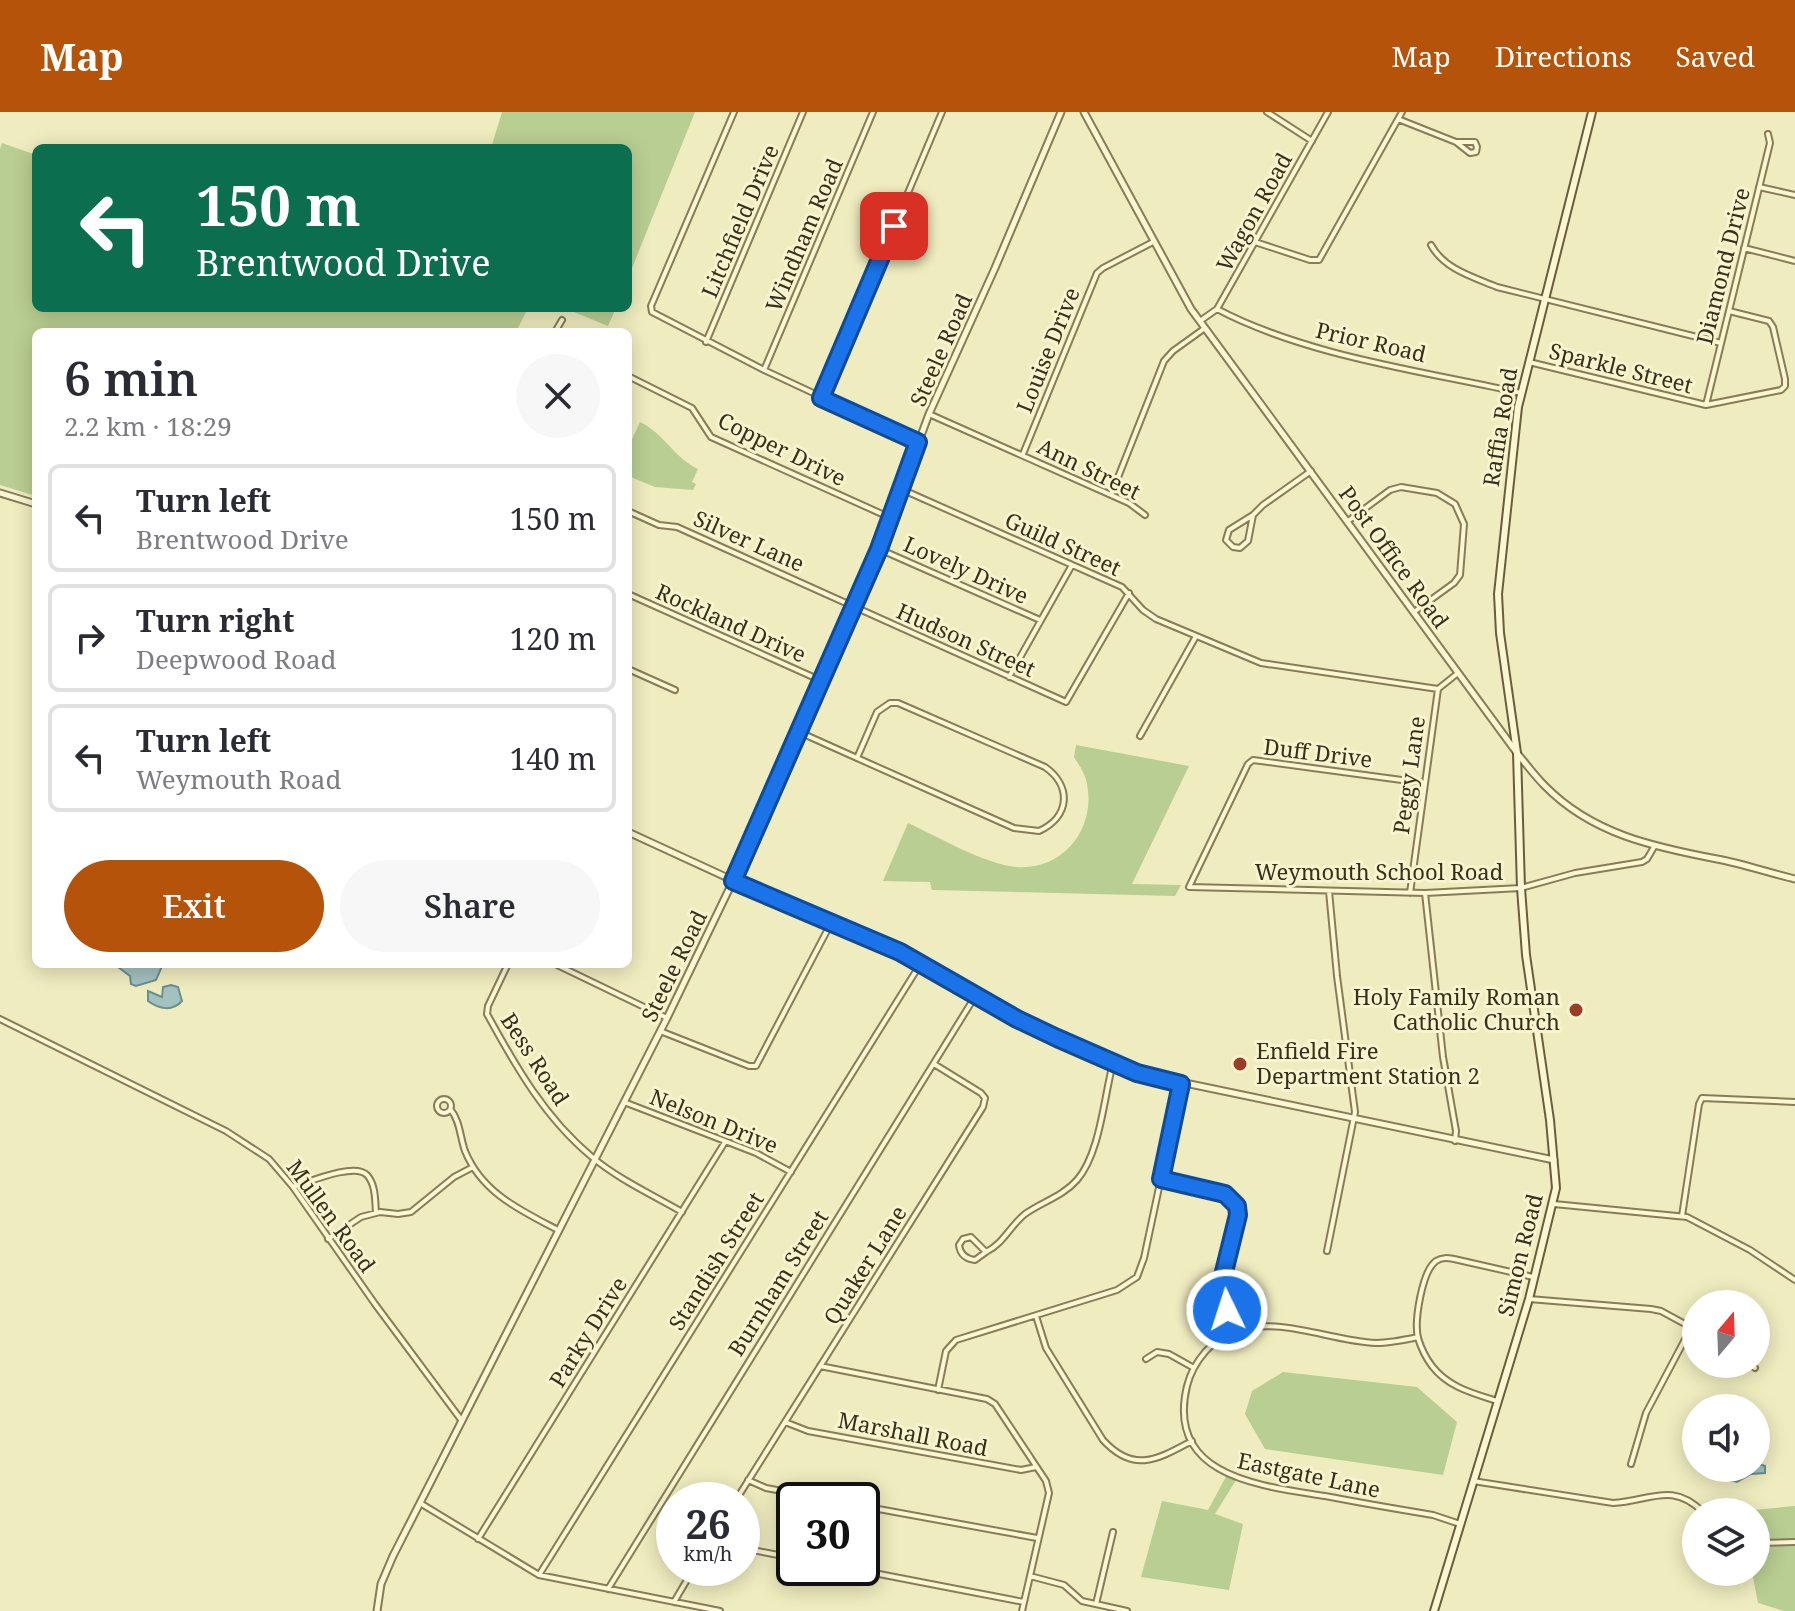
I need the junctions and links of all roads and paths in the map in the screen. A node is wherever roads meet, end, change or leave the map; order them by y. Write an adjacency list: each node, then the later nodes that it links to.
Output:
1 (734, 112): 29 (street)
2 (803, 112): 29 (street, Litchfield Drive)
3 (873, 112): 32 (street, Windham Road)
4 (942, 112): 35 (street)
5 (1061, 112): 37 (street, Steele Road)
6 (1084, 112): 17 (street, Post Office Road)
7 (1267, 112): 13 (street)
8 (1328, 112): 13 (street, Wagon Road)
9 (1402, 112): 11 (street)
10 (1592, 112): 22 (main road, Raffia Road)
11 (1398, 119): 14 (street); 18 (street)
12 (1768, 134): 15 (street, Diamond Drive)
13 (1312, 141): 18 (street, Wagon Road)
14 (1456, 142): 14 (street)
15 (1759, 187): 16 (street); 20 (street, Diamond Drive)
16 (1795, 195)
17 (1153, 242): 26 (street, Post Office Road); 39 (street, Louise Drive)
18 (1255, 242): 23 (street, Wagon Road)
19 (1431, 245): 22 (street)
20 (1744, 248): 21 (street); 24 (street, Diamond Drive)
21 (1795, 261)
22 (1543, 300): 30 (street); 31 (main road, Raffia Road)
23 (1217, 309): 26 (street, Wagon Road); 34 (street, Prior Road)
24 (1729, 311): 30 (street, Diamond Drive); 36 (street)
25 (562, 320): 27 (street)
26 (1200, 321): 28 (street, Post Office Road)
27 (557, 328)
28 (1205, 328): 40 (street, Post Office Road); 43 (street)
29 (706, 342): 32 (street)
30 (1721, 343): 36 (street, Diamond Drive)
31 (1529, 362): 34 (main road, Raffia Road); 36 (street, Sparkle Street)
32 (764, 370): 35 (street)
33 (632, 378): 48 (street, Copper Drive)
34 (1521, 393): 66 (main road, Raffia Road)
35 (821, 398): 38 (street)
36 (1706, 405)
37 (929, 414): 38 (street, Steele Road); 39 (street, Ann Street)
38 (918, 442): 41 (street, Steele Road)
39 (1023, 454): 43 (street, Ann Street)
40 (1311, 471): 47 (street); 49 (street, Post Office Road)
41 (901, 489): 48 (street, Steele Road); 51 (street, Guild Street)
42 (0, 493): 44 (street)
43 (1111, 495): 46 (street, Ann Street)
44 (32, 503)
45 (632, 515): 54 (street, Silver Lane)
46 (1145, 515)
47 (1253, 515): 47 (street)
48 (891, 518): 50 (street, Steele Road)
49 (1348, 521): 55 (street, Post Office Road); 55 (street)
50 (879, 549): 54 (street, Steele Road); 56 (street, Lovely Drive)
51 (1072, 565): 52 (street, Guild Street); 56 (street)
52 (1129, 593): 57 (street, Guild Street); 60 (street, Hudson Street)
53 (632, 596): 61 (street, Rockland Drive)
54 (853, 608): 60 (street, Hudson Street); 61 (street, Steele Road)
55 (1414, 612): 59 (street, Post Office Road)
56 (1040, 620): 60 (street)
57 (1195, 638): 62 (street, Guild Street); 65 (street)
58 (632, 671): 63 (street)
59 (1458, 673): 62 (street, Peggy Lane); 66 (street, Post Office Road)
60 (1009, 677)
61 (822, 681): 64 (street, Steele Road)
62 (1438, 689): 68 (street, Peggy Lane)
63 (675, 690)
64 (799, 732): 67 (street); 72 (street, Steele Road)
65 (1140, 736)
66 (1517, 753): 70 (street, Post Office Road); 74 (main road, Simon Road)
67 (857, 758): 67 (street)
68 (1424, 783): 73 (street, Duff Drive); 76 (street, Peggy Lane)
69 (632, 834): 72 (street)
70 (1654, 847): 71 (street, Post Office Road); 74 (street, Weymouth School Road)
71 (1795, 879)
72 (733, 881): 78 (street); 83 (street, Steele Road)
73 (1189, 887): 75 (street, Weymouth School Road)
74 (1521, 888): 77 (street, Weymouth School Road); 96 (main road, Simon Road)
75 (1329, 891): 76 (street, Weymouth School Road); 92 (street)
76 (1410, 893): 77 (street, Weymouth School Road)
77 (1425, 893): 93 (street)
78 (830, 925): 79 (street); 85 (street)
79 (921, 963): 82 (street); 98 (street, Standish Street)
80 (506, 968): 95 (street, Bess Road)
81 (563, 968): 83 (street)
82 (976, 995): 86 (street); 87 (street, Burnham Street)
83 (667, 1018): 85 (street, Steele Road)
84 (0, 1019): 100 (street, Mullen Road)
85 (660, 1031): 89 (street, Steele Road)
86 (1113, 1063): 88 (street); 108 (street)
87 (934, 1064): 118 (street, Quaker Lane); 143 (street, Burnham Street)
88 (1181, 1084): 92 (street); 99 (street)
89 (624, 1102): 94 (street, Nelson Drive); 95 (street, Steele Road)
90 (1795, 1102): 104 (street)
91 (451, 1110): 97 (street)
92 (1354, 1120): 93 (street); 107 (street)
93 (1455, 1141): 96 (street)
94 (725, 1142): 98 (street, Nelson Drive); 102 (street, Parky Drive)
95 (594, 1159): 102 (street); 105 (street, Steele Road)
96 (1555, 1160): 101 (main road, Simon Road)
97 (473, 1167): 103 (street); 105 (street)
98 (791, 1172): 140 (street, Standish Street)
99 (1161, 1179): 112 (street); 114 (street)
100 (293, 1187): 103 (street); 106 (street, Mullen Road)
101 (1554, 1204): 104 (street); 109 (main road, Simon Road)
102 (682, 1212): 136 (street, Parky Drive)
103 (376, 1213): 106 (street)
104 (1682, 1216): 110 (street)
105 (558, 1230): 122 (street, Steele Road)
106 (328, 1239): 122 (street, Mullen Road)
107 (1327, 1251)
108 (986, 1252): 108 (street)
109 (1535, 1277): 111 (main road, Simon Road); 115 (street)
110 (1795, 1280)
111 (1529, 1299): 113 (street); 121 (main road, Simon Road)
112 (1036, 1315): 120 (street); 124 (street)
113 (1682, 1323)
114 (1235, 1331): 115 (street); 119 (street)
115 (1418, 1337): 121 (street)
116 (1682, 1350): 125 (street)
117 (1146, 1359): 119 (street)
118 (820, 1366): 120 (street); 123 (street, Quaker Lane)
119 (1194, 1368): 124 (street)
120 (938, 1390): 126 (street)
121 (1498, 1401): 128 (main road, Simon Road)
122 (462, 1421): 131 (street, Steele Road)
123 (785, 1422): 126 (street, Marshall Road); 127 (street, Quaker Lane)
124 (1192, 1441): 133 (street, Eastgate Lane)
125 (1631, 1464)
126 (1036, 1467): 135 (street)
127 (748, 1480): 129 (street)
128 (1473, 1481): 130 (street); 133 (main road, Simon Road)
129 (776, 1490)
130 (1686, 1498)
131 (420, 1503): 136 (street); 147 (street, Steele Road)
132 (880, 1509): 135 (street)
133 (1460, 1524): 151 (main road, Simon Road)
134 (1113, 1532): 146 (street)
135 (1038, 1538): 141 (street)
136 (478, 1539): 140 (street)
137 (1795, 1542): 138 (street)
138 (1770, 1543)
139 (880, 1574): 145 (street)
140 (539, 1575): 143 (street)
141 (1030, 1576): 145 (street); 146 (street)
142 (683, 1586): 144 (street)
143 (608, 1589): 144 (street)
144 (674, 1602): 148 (street)
145 (1024, 1602): 149 (street)
146 (1096, 1604): 150 (street)
147 (377, 1611)
148 (720, 1611)
149 (1022, 1611)
150 (1127, 1611)
151 (1434, 1611)

